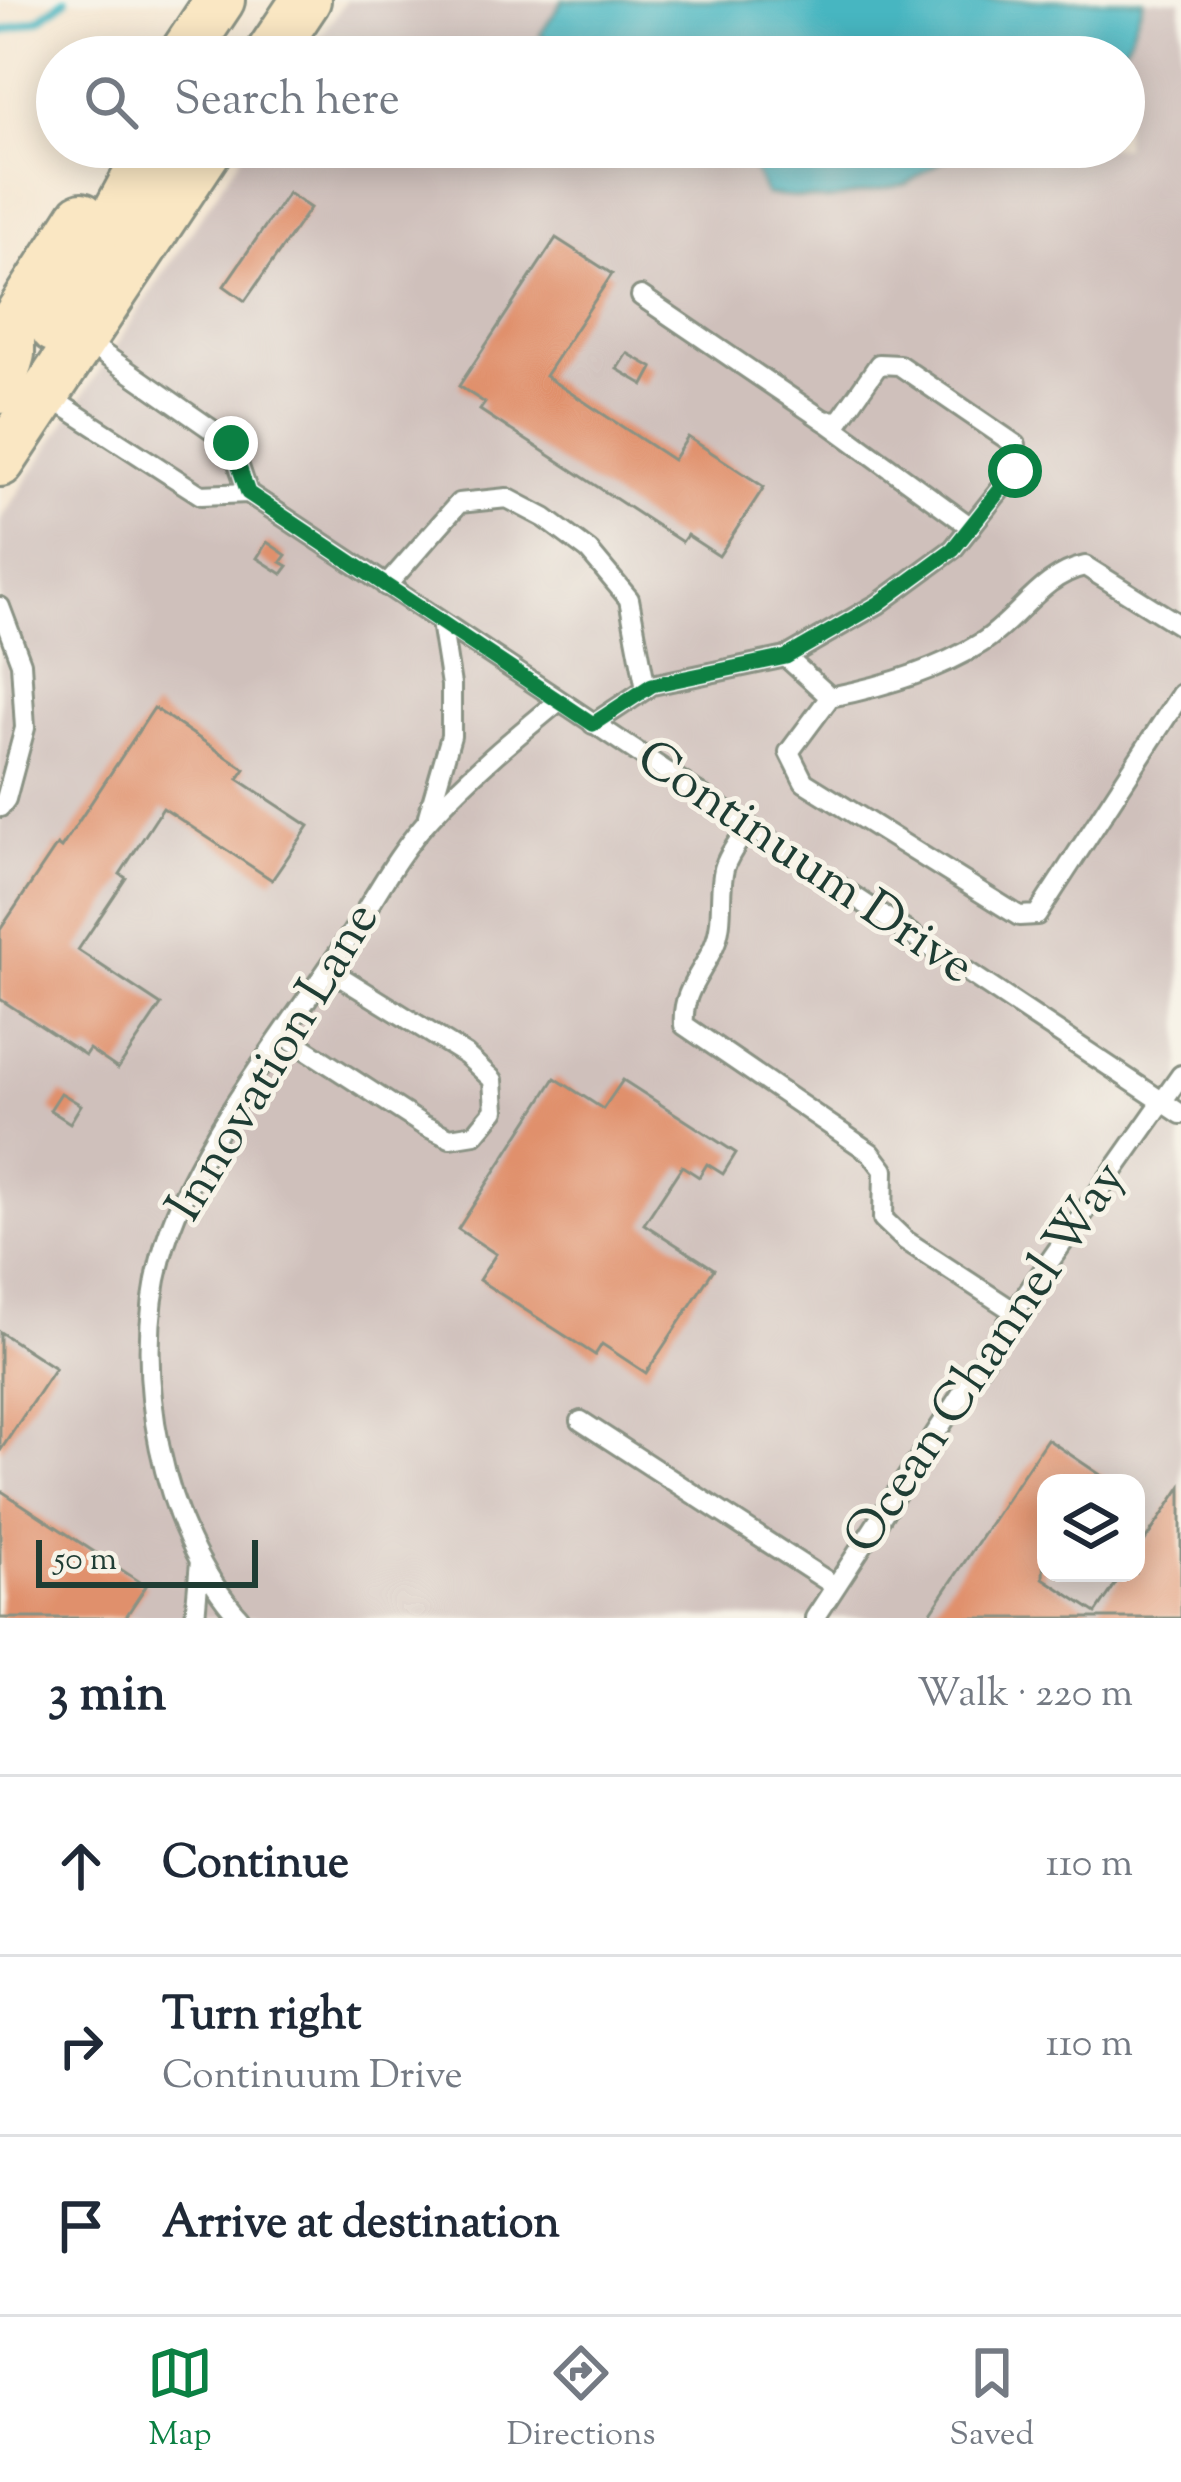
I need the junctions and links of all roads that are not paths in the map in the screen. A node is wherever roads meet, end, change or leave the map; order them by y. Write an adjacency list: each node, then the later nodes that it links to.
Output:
1 (306, 0): 2 (main road)
2 (282, 36)
3 (113, 168): 7 (main road)
4 (142, 168): 9 (main road)
5 (194, 168): 8 (main road)
6 (640, 296): 10 (lane)
7 (5, 338): 9 (main road)
8 (82, 339): 9 (main road); 12 (lane)
9 (22, 392): 11 (main road); 12 (lane, Continuum Drive)
10 (821, 418): 13 (lane); 13 (lane)
11 (0, 462)
12 (248, 493): 14 (lane, Continuum Drive)
13 (971, 527): 18 (lane)
14 (386, 586): 16 (lane, Continuum Drive); 19 (lane)
15 (0, 607): 24 (lane)
16 (441, 622): 22 (lane, Continuum Drive); 25 (lane)
17 (1181, 626): 21 (lane)
18 (786, 657): 19 (lane); 21 (lane)
19 (646, 689): 23 (lane)
20 (1181, 694): 21 (lane)
21 (830, 697)
22 (559, 701): 23 (lane, Continuum Drive); 25 (lane, Innovation Lane)
23 (593, 724): 26 (lane, Continuum Drive)
24 (0, 807)
25 (427, 821): 27 (lane, Innovation Lane)
26 (748, 827): 30 (lane, Continuum Drive); 32 (lane)
27 (328, 969): 28 (lane, Innovation Lane); 28 (lane)
28 (284, 1035): 34 (lane, Innovation Lane)
29 (1181, 1075): 30 (lane, Ocean Channel Way)
30 (1161, 1101): 31 (lane, Continuum Drive); 32 (lane, Ocean Channel Way)
31 (1181, 1114)
32 (1015, 1312): 35 (lane, Ocean Channel Way)
33 (580, 1421): 35 (lane)
34 (200, 1561): 36 (lane); 37 (lane, Innovation Lane)
35 (836, 1586): 38 (lane, Ocean Channel Way)
36 (195, 1618)
37 (240, 1618)
38 (814, 1618)

